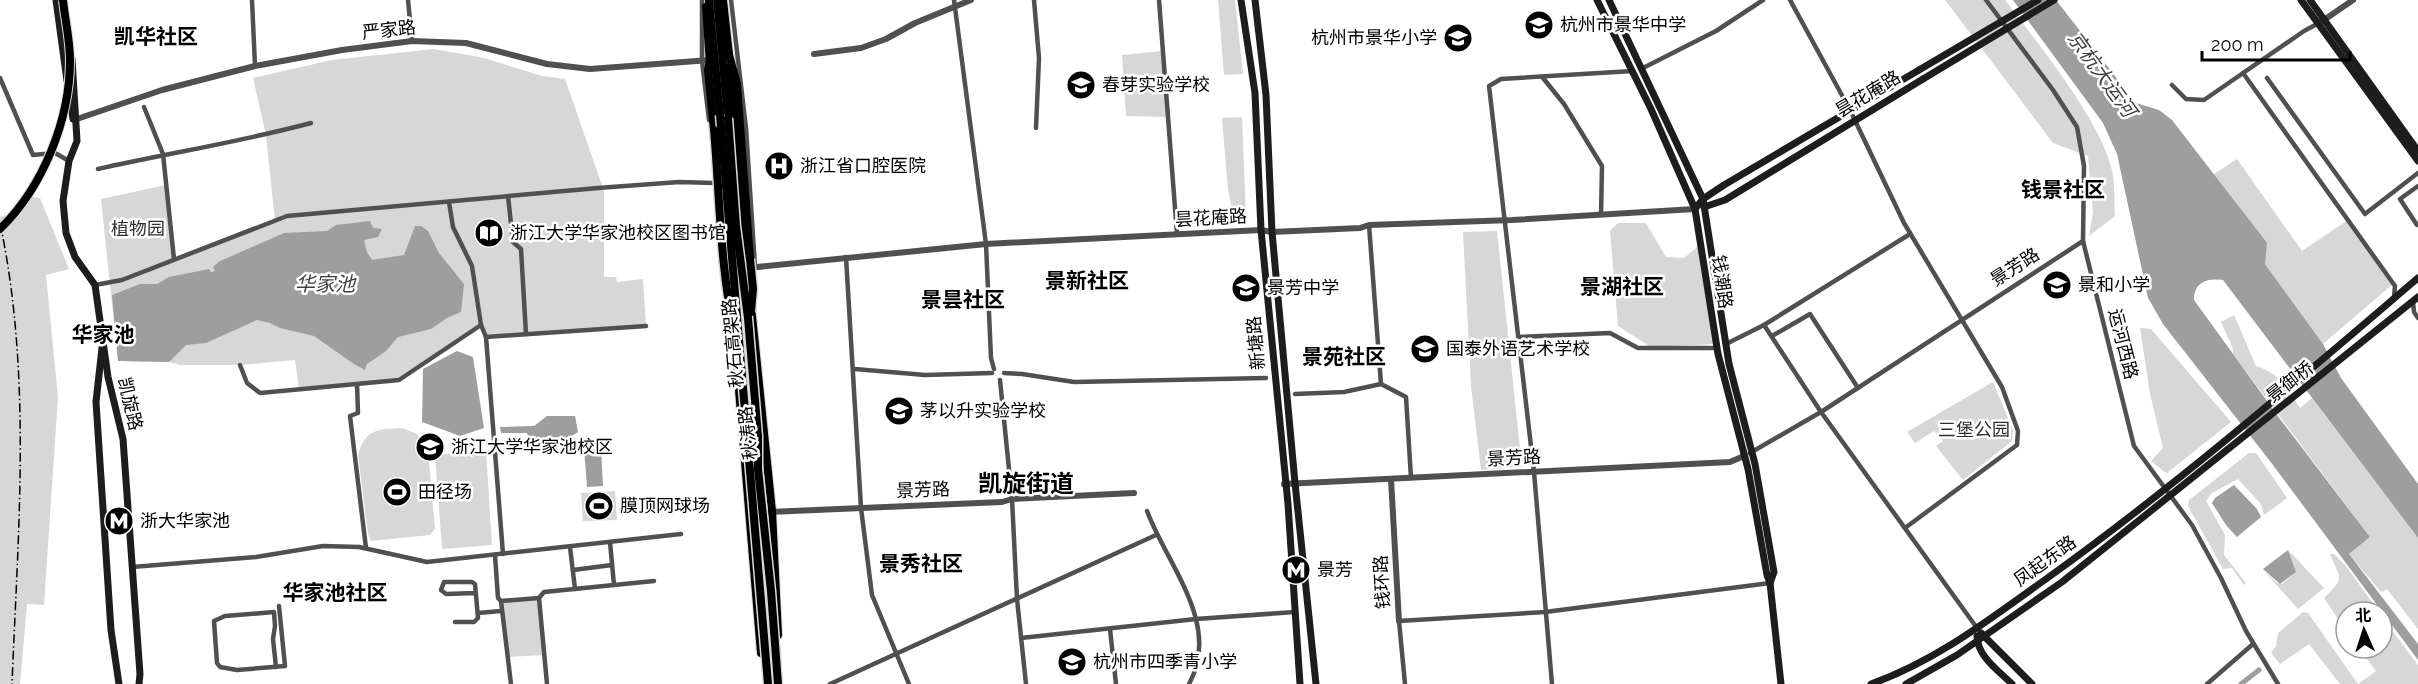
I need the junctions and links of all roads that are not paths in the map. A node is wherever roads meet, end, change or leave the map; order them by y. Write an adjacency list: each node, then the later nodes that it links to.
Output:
1 (56, 0): 44 (main road)
2 (65, 0): 40 (main road, 凯旋路); 61 (main road, bridge)
3 (252, 0): 30 (street)
4 (408, 0): 26 (street)
5 (705, 0): 29 (main road, 秋涛路); 94 (highway, 秋石高架路, bridge)
6 (717, 0): 88 (highway, 秋石高架路, bridge)
7 (725, 0): 27 (main road, 秋涛路)
8 (731, 0): 70 (street)
9 (971, 0): 24 (street)
10 (1034, 0): 43 (street)
11 (1160, 0): 64 (street)
12 (1241, 0): 62 (main road, 新塘路)
13 (1255, 0): 63 (main road, 新塘路)
14 (1598, 0): 32 (main road, 钱潮路)
15 (1609, 0): 31 (main road, 钱潮路)
16 (1763, 0): 31 (street)
17 (1790, 0): 39 (street)
18 (1986, 0): 66 (street, 运河西路)
19 (2038, 0): 39 (main road, 昙花庵路, bridge)
20 (2054, 0): 41 (main road, 昙花庵路, bridge)
21 (2301, 0): 25 (main road)
22 (2310, 0): 25 (main road)
23 (2353, 0): 25 (street)
24 (955, 3): 28 (street); 67 (street)
25 (2322, 21): 33 (street); 45 (main road); 48 (main road)
26 (412, 41): 29 (street, 严家路); 30 (street, 严家路)
27 (728, 51): 70 (main road, 秋涛路); 88 (highway, bridge)
28 (814, 54)
29 (706, 60): 51 (street); 71 (main road, 秋涛路); 94 (highway, bridge)
30 (255, 66): 40 (street, 严家路)
31 (1643, 68): 55 (main road, 钱潮路)
32 (1633, 72): 35 (street); 56 (main road, 钱潮路)
33 (2243, 73): 37 (street); 74 (street)
34 (0, 78): 47 (street)
35 (1543, 78): 57 (street); 58 (street)
36 (2267, 78): 50 (street)
37 (2172, 85)
38 (144, 108): 46 (street)
39 (1850, 110): 41 (street); 55 (main road, 昙花庵路)
40 (77, 119): 44 (main road, 凯旋路)
41 (1854, 119): 55 (main road, 昙花庵路); 65 (street)
42 (311, 123): 46 (street)
43 (1036, 128)
44 (77, 141): 47 (main road, 凯旋路)
45 (2418, 151)
46 (163, 154): 49 (street); 69 (street)
47 (69, 161): 73 (main road, 凯旋路)
48 (2418, 161)
49 (98, 169)
50 (2418, 173)
51 (714, 183): 53 (street); 71 (street)
52 (2418, 186): 60 (street)
53 (508, 196): 54 (street); 85 (street)
54 (448, 202): 69 (street); 82 (street)
55 (1704, 202): 56 (main road, 昙花庵路); 91 (main road, 钱潮路)
56 (1695, 209): 57 (street, 昙花庵路); 92 (main road, 钱潮路)
57 (1601, 215): 58 (street, 昙花庵路)
58 (1504, 219): 59 (street, 昙花庵路); 89 (street)
59 (1369, 225): 63 (street, 昙花庵路); 101 (street)
60 (2417, 225)
61 (0, 229)
62 (1261, 230): 63 (street, 昙花庵路); 64 (street, 昙花庵路); 113 (main road, 新塘路)
63 (1272, 232): 112 (main road, 新塘路)
64 (1177, 234): 67 (street, 昙花庵路)
65 (1910, 234): 81 (street); 83 (street)
66 (2083, 241): 81 (street, 景芳路); 114 (street, 运河西路)
67 (986, 244): 68 (street, 昙花庵路); 96 (street)
68 (846, 257): 70 (street, 昙花庵路); 95 (street)
69 (174, 259): 73 (street)
70 (751, 268): 71 (street, 昙花庵路); 119 (main road, 秋涛路)
71 (728, 270): 121 (main road, 秋涛路)
72 (2418, 278): 75 (main road)
73 (95, 285): 90 (main road, 凯旋路)
74 (2395, 286): 75 (street); 76 (street)
75 (2406, 288): 76 (main road)
76 (2393, 299): 105 (main road, 景御桥)
77 (2415, 299): 78 (main road); 79 (street)
78 (2402, 311): 79 (street); 106 (main road, 景御桥)
79 (2414, 312): 80 (street)
80 (2418, 318)
81 (1962, 319): 102 (street, 景芳路); 122 (street)
82 (481, 325): 87 (street); 100 (street)
83 (1764, 325): 86 (street); 91 (street)
84 (646, 326): 85 (street)
85 (526, 334): 87 (street)
86 (1772, 336): 102 (street); 104 (street)
87 (486, 337): 128 (street)
88 (749, 337): 162 (highway, 秋石高架路, bridge)
89 (1518, 337): 92 (street); 109 (street)
90 (103, 339): 131 (main road, 凯旋路); 157 (main road)
91 (1726, 344): 107 (main road, 钱潮路)
92 (1717, 348): 108 (main road, 钱潮路)
93 (240, 364): 100 (street)
94 (741, 366): 161 (highway, 秋石高架路, bridge)
95 (855, 369): 96 (street); 118 (street)
96 (993, 371): 97 (street); 99 (street)
97 (1004, 373): 98 (street); 99 (street)
98 (1266, 378)
99 (1000, 380): 117 (street)
100 (357, 384): 127 (street)
101 (1381, 384): 103 (street); 110 (street)
102 (1858, 388): 104 (street, 景芳路)
103 (1295, 394)
104 (1821, 412): 107 (street, 景芳路); 122 (street)
105 (2224, 442): 114 (main road, 凤起东路)
106 (2230, 449): 116 (main road, 凤起东路)
107 (1752, 452): 108 (street, 景芳路); 134 (main road, 钱潮路)
108 (1744, 456): 109 (street, 景芳路); 134 (main road, 钱潮路)
109 (1534, 472): 110 (street, 景芳路); 144 (street)
110 (1411, 478): 111 (street, 景芳路)
111 (1391, 479): 112 (street, 景芳路); 147 (street, 钱环路)
112 (1294, 483): 113 (street, 景芳路); 169 (main road, 新塘路)
113 (1284, 484): 143 (main road, 新塘路)
114 (2165, 489): 116 (street, 运河西路); 149 (main road, 凤起东路)
115 (1134, 492): 117 (street, 景芳路)
116 (2170, 496): 151 (main road, 凤起东路); 154 (street, 运河西路)
117 (1011, 499): 118 (street, 景芳路); 139 (street)
118 (861, 508): 119 (street, 景芳路); 155 (street)
119 (772, 511): 121 (street, 景芳路); 162 (main road, 秋涛路)
120 (1147, 511): 124 (street)
121 (748, 513): 161 (main road, 秋涛路)
122 (1905, 528): 149 (street)
123 (681, 534): 125 (street)
124 (1156, 535): 139 (street); 146 (street)
125 (610, 542): 126 (street); 130 (street)
126 (570, 547): 128 (street); 132 (street)
127 (366, 548): 129 (street); 131 (street)
128 (503, 554): 129 (street)
129 (495, 555): 140 (street)
130 (612, 565): 132 (street); 135 (street)
131 (132, 567): 158 (main road, 凯旋路)
132 (573, 570): 136 (street)
133 (654, 581): 135 (street)
134 (1770, 583): 144 (street); 172 (main road, 钱潮路)
135 (614, 585): 136 (street)
136 (575, 589): 138 (street)
137 (476, 593): 137 (street); 145 (street)
138 (539, 598): 140 (street); 160 (street)
139 (1017, 599): 152 (street); 155 (street)
140 (501, 601): 142 (street)
141 (279, 606): 156 (street)
142 (501, 611): 145 (street); 159 (street)
143 (1295, 612): 146 (street); 168 (main road, 新塘路)
144 (1545, 612): 147 (street); 171 (street)
145 (478, 613): 148 (street)
146 (1196, 620): 150 (street); 167 (street)
147 (1399, 621): 170 (street, 钱环路)
148 (456, 622)
149 (1977, 628): 151 (main road); 153 (main road); 173 (main road, 凤起东路)
150 (1110, 629): 152 (street); 166 (street)
151 (1984, 636): 153 (main road, 凤起东路); 176 (main road)
152 (1021, 638): 165 (street)
153 (1977, 641): 174 (main road, 凤起东路); 175 (main road)
154 (2253, 644): 177 (street); 178 (street, 运河西路)
155 (895, 655): 163 (street); 164 (street)
156 (276, 667): 156 (street)
157 (119, 684)
158 (139, 684)
159 (511, 684)
160 (547, 684)
161 (766, 684)
162 (779, 684)
163 (830, 684)
164 (909, 684)
165 (1026, 684)
166 (1116, 684)
167 (1189, 684)
168 (1300, 684)
169 (1316, 684)
170 (1405, 684)
171 (1552, 684)
172 (1782, 684)
173 (1871, 684)
174 (1906, 684)
175 (2012, 684)
176 (2032, 684)
177 (2207, 684)
178 (2278, 684)

